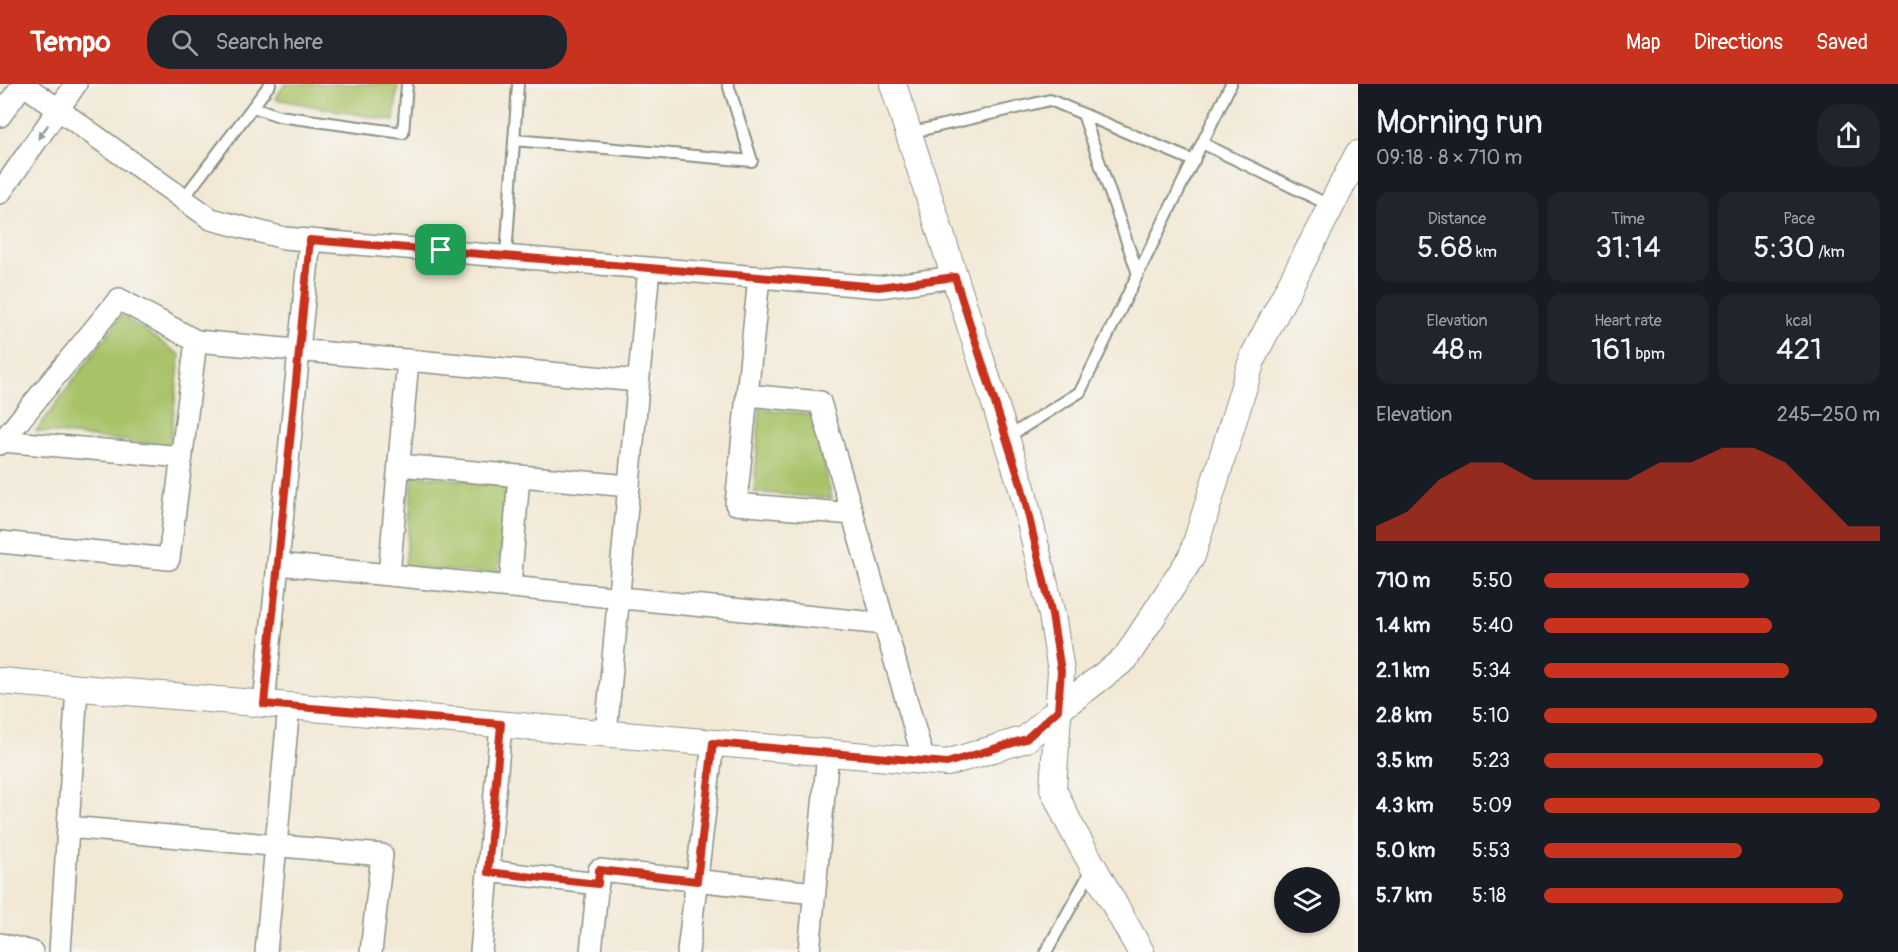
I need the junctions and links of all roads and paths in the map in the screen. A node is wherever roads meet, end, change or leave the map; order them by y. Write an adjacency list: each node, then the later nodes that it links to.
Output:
1 (23, 84): 10 (street); 12 (street)
2 (76, 84): 10 (street)
3 (270, 84): 9 (lane)
4 (407, 84): 9 (lane)
5 (518, 84): 14 (lane)
6 (728, 84): 14 (lane)
7 (893, 84): 13 (street)
8 (1231, 84): 15 (lane)
9 (253, 107): 19 (lane)
10 (59, 109): 18 (street, one-way to 18); 19 (street)
11 (1083, 114): 13 (lane); 17 (lane); 24 (lane)
12 (0, 116)
13 (909, 133): 26 (street)
14 (514, 141): 22 (lane)
15 (1202, 143): 17 (lane); 20 (lane)
16 (1358, 154): 20 (street)
17 (1194, 161): 24 (lane)
18 (0, 193)
19 (183, 199): 21 (street)
20 (1331, 206): 48 (street)
21 (310, 240): 22 (street); 28 (street)
22 (506, 256): 23 (street)
23 (649, 267): 25 (street); 30 (street)
24 (1138, 274): 32 (lane)
25 (759, 277): 26 (street); 31 (street)
26 (955, 277): 32 (street)
27 (196, 341): 28 (street); 33 (street); 34 (street)
28 (298, 351): 29 (street); 40 (street)
29 (408, 360): 30 (street); 35 (street)
30 (638, 381): 37 (street)
31 (747, 394): 38 (street); 38 (street)
32 (1006, 439): 48 (street)
33 (1, 442): 34 (street)
34 (182, 457): 39 (street)
35 (399, 465): 36 (street); 41 (street)
36 (519, 476): 37 (street); 42 (street)
37 (629, 486): 43 (street)
38 (853, 514): 44 (street)
39 (0, 542)
40 (278, 564): 41 (street); 47 (street)
41 (389, 575): 42 (street)
42 (510, 587): 43 (street)
43 (618, 597): 44 (street); 50 (street)
44 (885, 624): 53 (street)
45 (0, 681): 46 (street)
46 (77, 688): 47 (street); 54 (street)
47 (276, 705): 49 (street); 55 (street)
48 (1058, 710): 53 (street); 56 (street)
49 (501, 724): 50 (street); 57 (street)
50 (606, 734): 51 (street)
51 (713, 743): 52 (street); 58 (street)
52 (828, 753): 53 (street); 60 (street)
53 (924, 761)
54 (68, 827): 55 (street); 63 (street)
55 (276, 845): 64 (street); 65 (street)
56 (1093, 866): 70 (lane); 71 (street)
57 (488, 872): 59 (street); 66 (street)
58 (697, 881): 59 (street); 60 (street); 68 (street)
59 (598, 884): 67 (street)
60 (814, 893): 69 (street)
61 (0, 944): 62 (street)
62 (32, 952)
63 (60, 952)
64 (266, 952)
65 (371, 952)
66 (481, 952)
67 (591, 952)
68 (688, 952)
69 (809, 952)
70 (1046, 952)
71 (1141, 952)

